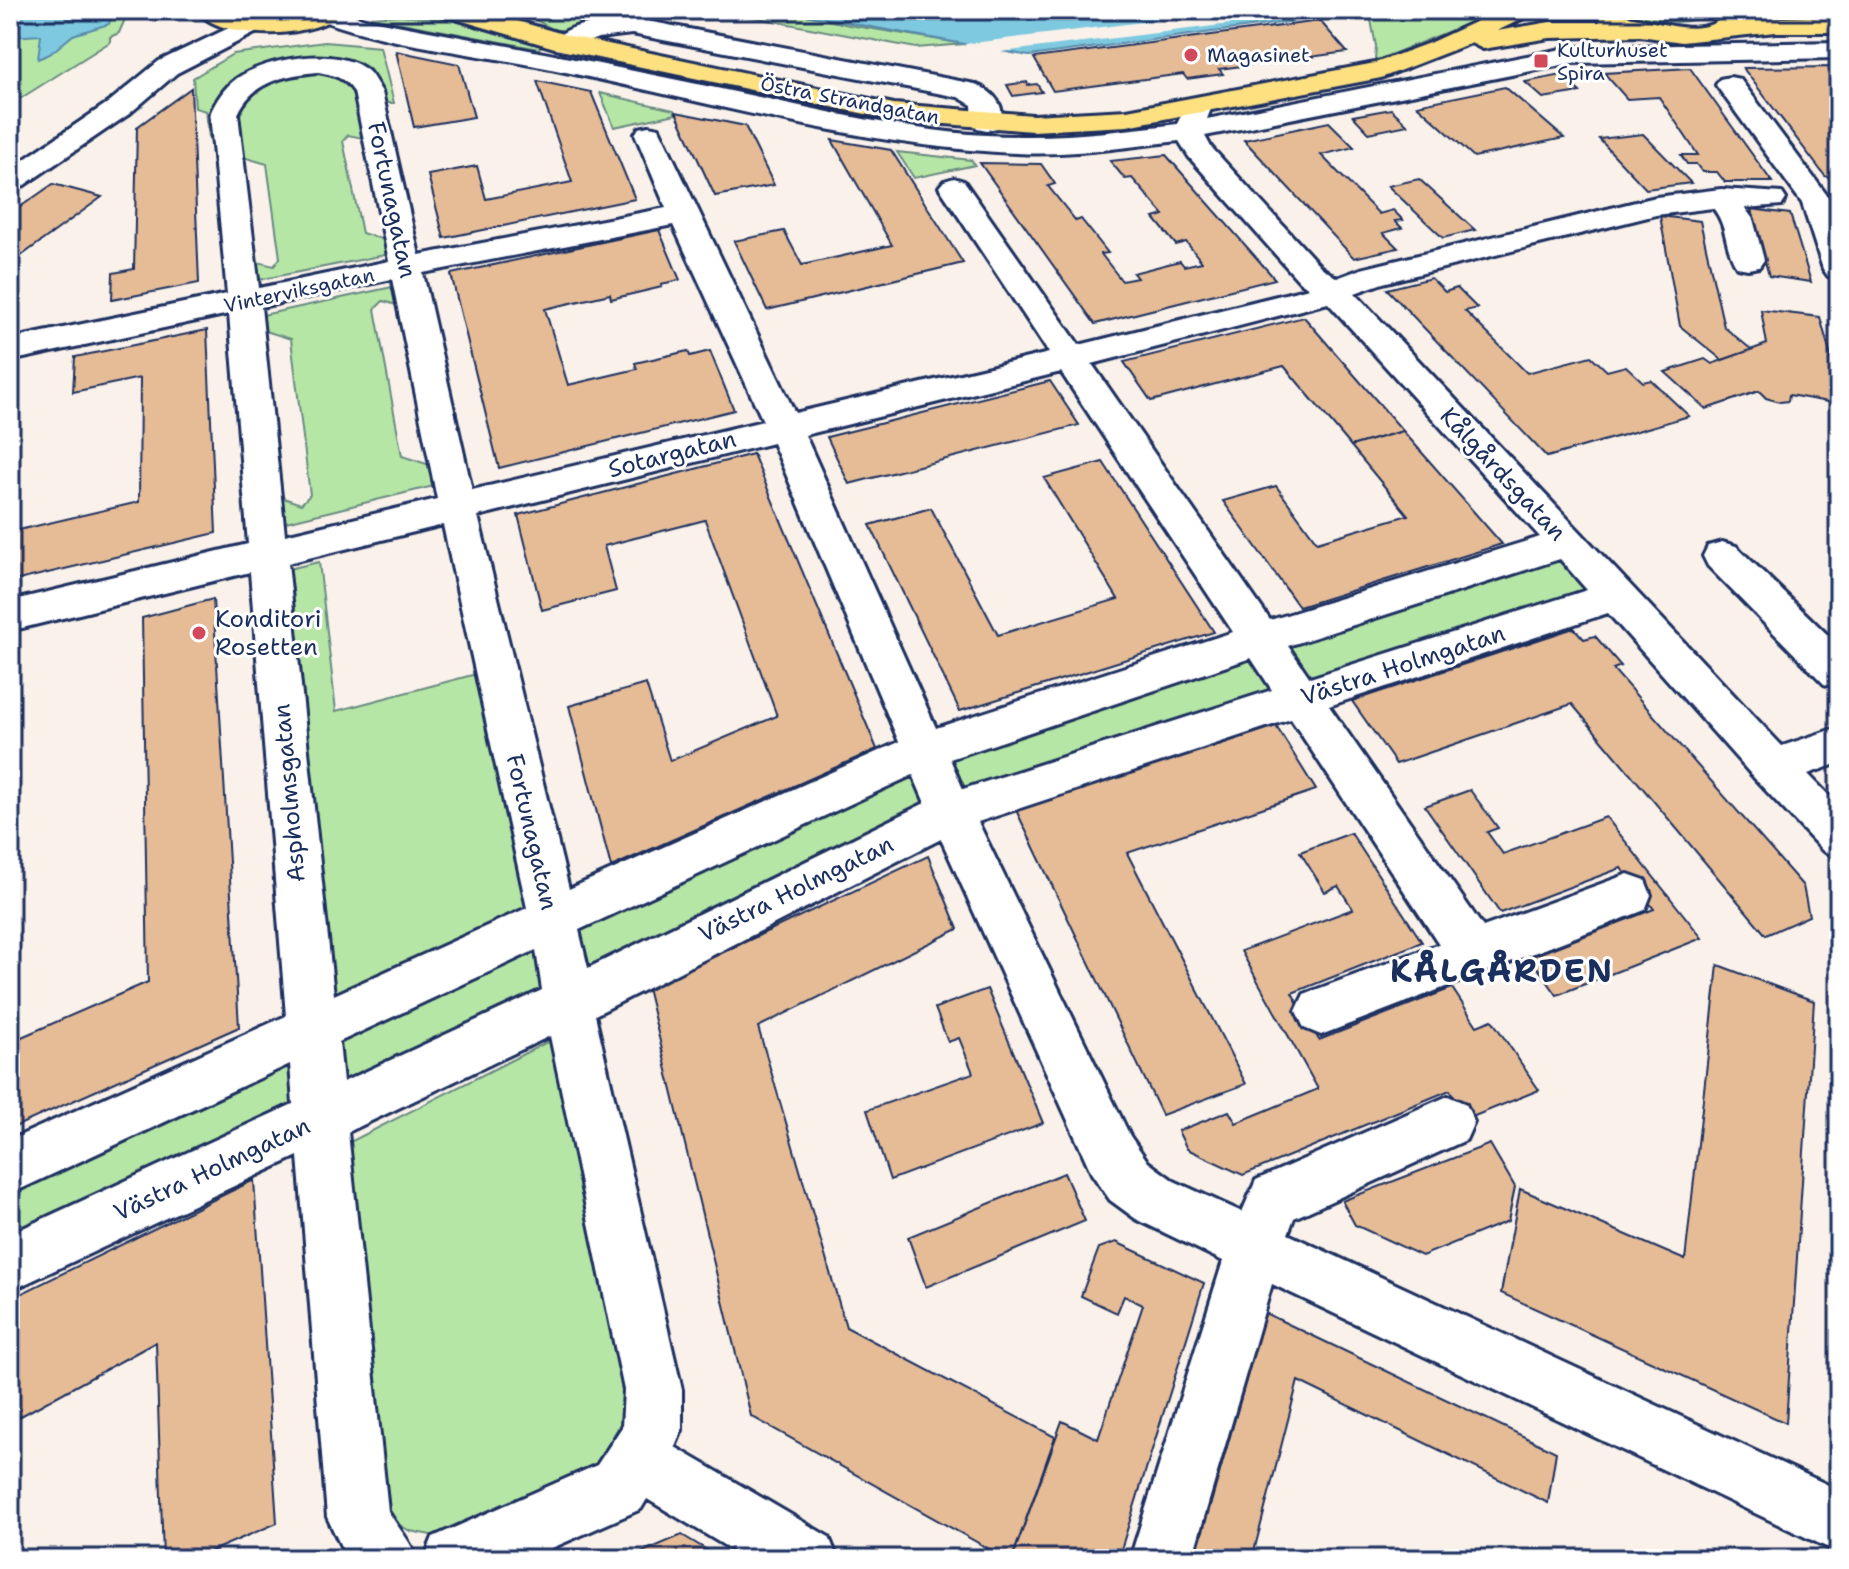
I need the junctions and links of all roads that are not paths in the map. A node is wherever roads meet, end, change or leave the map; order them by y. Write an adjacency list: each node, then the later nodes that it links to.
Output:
1 (208, 10): 9 (main road); 15 (street)
2 (442, 10): 3 (main road, Östra Strandgatan)
3 (452, 10): 19 (main road, Östra Strandgatan)
4 (1521, 10): 12 (main road, Östra Strandgatan)
5 (1591, 10): 10 (main road)
6 (1742, 10): 11 (main road)
7 (327, 12): 9 (main road); 19 (street)
8 (1839, 24): 11 (main road)
9 (250, 26): 15 (street)
10 (1637, 29): 11 (main road); 12 (main road, Östra Strandgatan)
11 (1722, 29)
12 (1438, 49): 19 (main road, Östra Strandgatan)
13 (1839, 50): 19 (street)
14 (300, 66): 28 (street, Fortunagatan); 31 (street, Aspholmsgatan)
15 (168, 67): 17 (street)
16 (1730, 85): 25 (street)
17 (134, 96): 18 (street); 21 (street)
18 (48, 124)
19 (1195, 129): 30 (street, Kålgårdsgatan)
20 (649, 134): 26 (street)
21 (10, 182)
22 (954, 187): 33 (street)
23 (1721, 198): 24 (street, Sotargatan); 27 (street); 30 (street, Sotargatan)
24 (1771, 199)
25 (1828, 203): 29 (street)
26 (683, 214): 28 (street, Vinterviksgatan); 34 (street)
27 (1748, 260)
28 (406, 267): 31 (street, Vinterviksgatan); 35 (street, Fortunagatan)
29 (1839, 269)
30 (1334, 290): 33 (street, Sotargatan); 36 (street, Kålgårdsgatan)
31 (244, 302): 32 (street, Vinterviksgatan); 37 (street, Aspholmsgatan)
32 (10, 350)
33 (1071, 359): 34 (street, Sotargatan); 41 (street)
34 (784, 427): 35 (street, Sotargatan); 45 (street)
35 (457, 505): 37 (street, Sotargatan); 50 (street, Fortunagatan)
36 (1566, 543): 39 (street, Kålgårdsgatan); 41 (street)
37 (268, 551): 40 (street, Sotargatan); 54 (street, Aspholmsgatan)
38 (1722, 556): 42 (street)
39 (1615, 596): 43 (street, Västra Holmgatan); 46 (street, Kålgårdsgatan)
40 (10, 616)
41 (1260, 639): 43 (street); 45 (street)
42 (1839, 672)
43 (1300, 698): 47 (street, Västra Holmgatan); 51 (street)
44 (1839, 745): 46 (street)
45 (924, 750): 47 (street); 50 (street)
46 (1772, 768): 48 (street, Kålgårdsgatan)
47 (951, 812): 52 (street, Västra Holmgatan); 58 (street)
48 (1839, 837)
49 (1628, 895): 51 (street)
50 (551, 918): 52 (street, Fortunagatan); 54 (street)
51 (1473, 953): 53 (street)
52 (568, 1003): 55 (street, Västra Holmgatan); 60 (street, Fortunagatan)
53 (1321, 1011)
54 (311, 1030): 55 (street, Aspholmsgatan); 57 (street)
55 (319, 1120): 59 (street, Västra Holmgatan); 62 (street, Aspholmsgatan)
56 (1448, 1122): 58 (street)
57 (10, 1167)
58 (1255, 1247): 61 (street); 65 (street)
59 (10, 1263)
60 (638, 1460): 63 (street); 64 (street)
61 (1839, 1522)
62 (386, 1559)
63 (455, 1559)
64 (807, 1559)
65 (1161, 1559)

